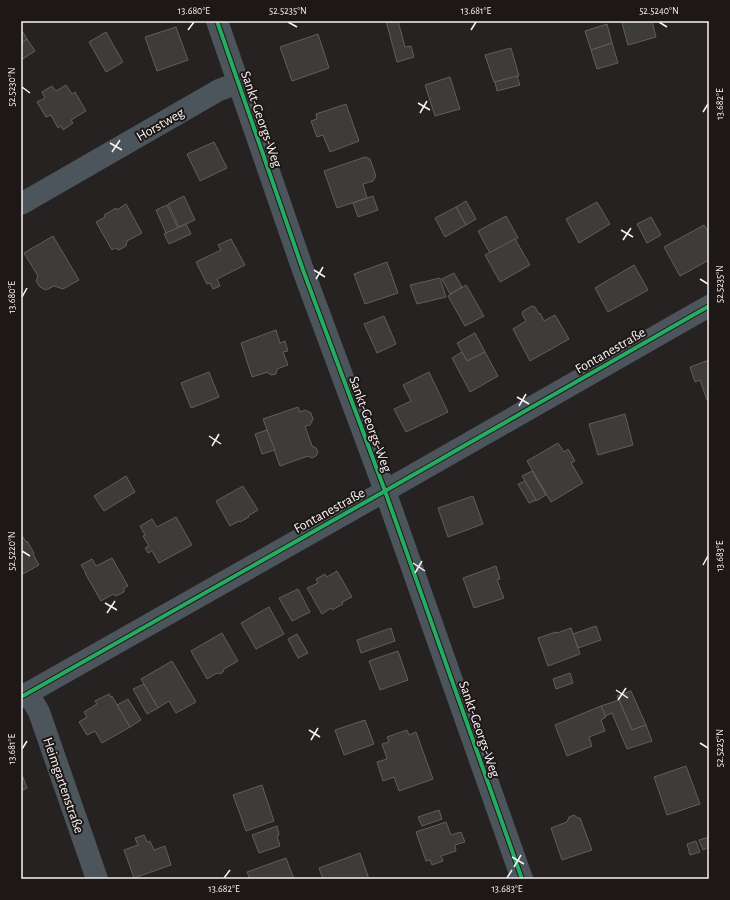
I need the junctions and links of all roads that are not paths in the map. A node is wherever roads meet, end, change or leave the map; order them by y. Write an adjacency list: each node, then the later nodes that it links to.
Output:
1 (217, 21): 2 (street, Sankt-Georgs-Weg)
2 (239, 83): 3 (street, Horstweg); 5 (street, Sankt-Georgs-Weg)
3 (21, 204)
4 (709, 306): 5 (street, Fontanestraße)
5 (385, 491): 6 (street, Fontanestraße); 8 (street, Sankt-Georgs-Weg)
6 (24, 695): 7 (street, Heimgartenstraße)
7 (97, 879)
8 (522, 879)

